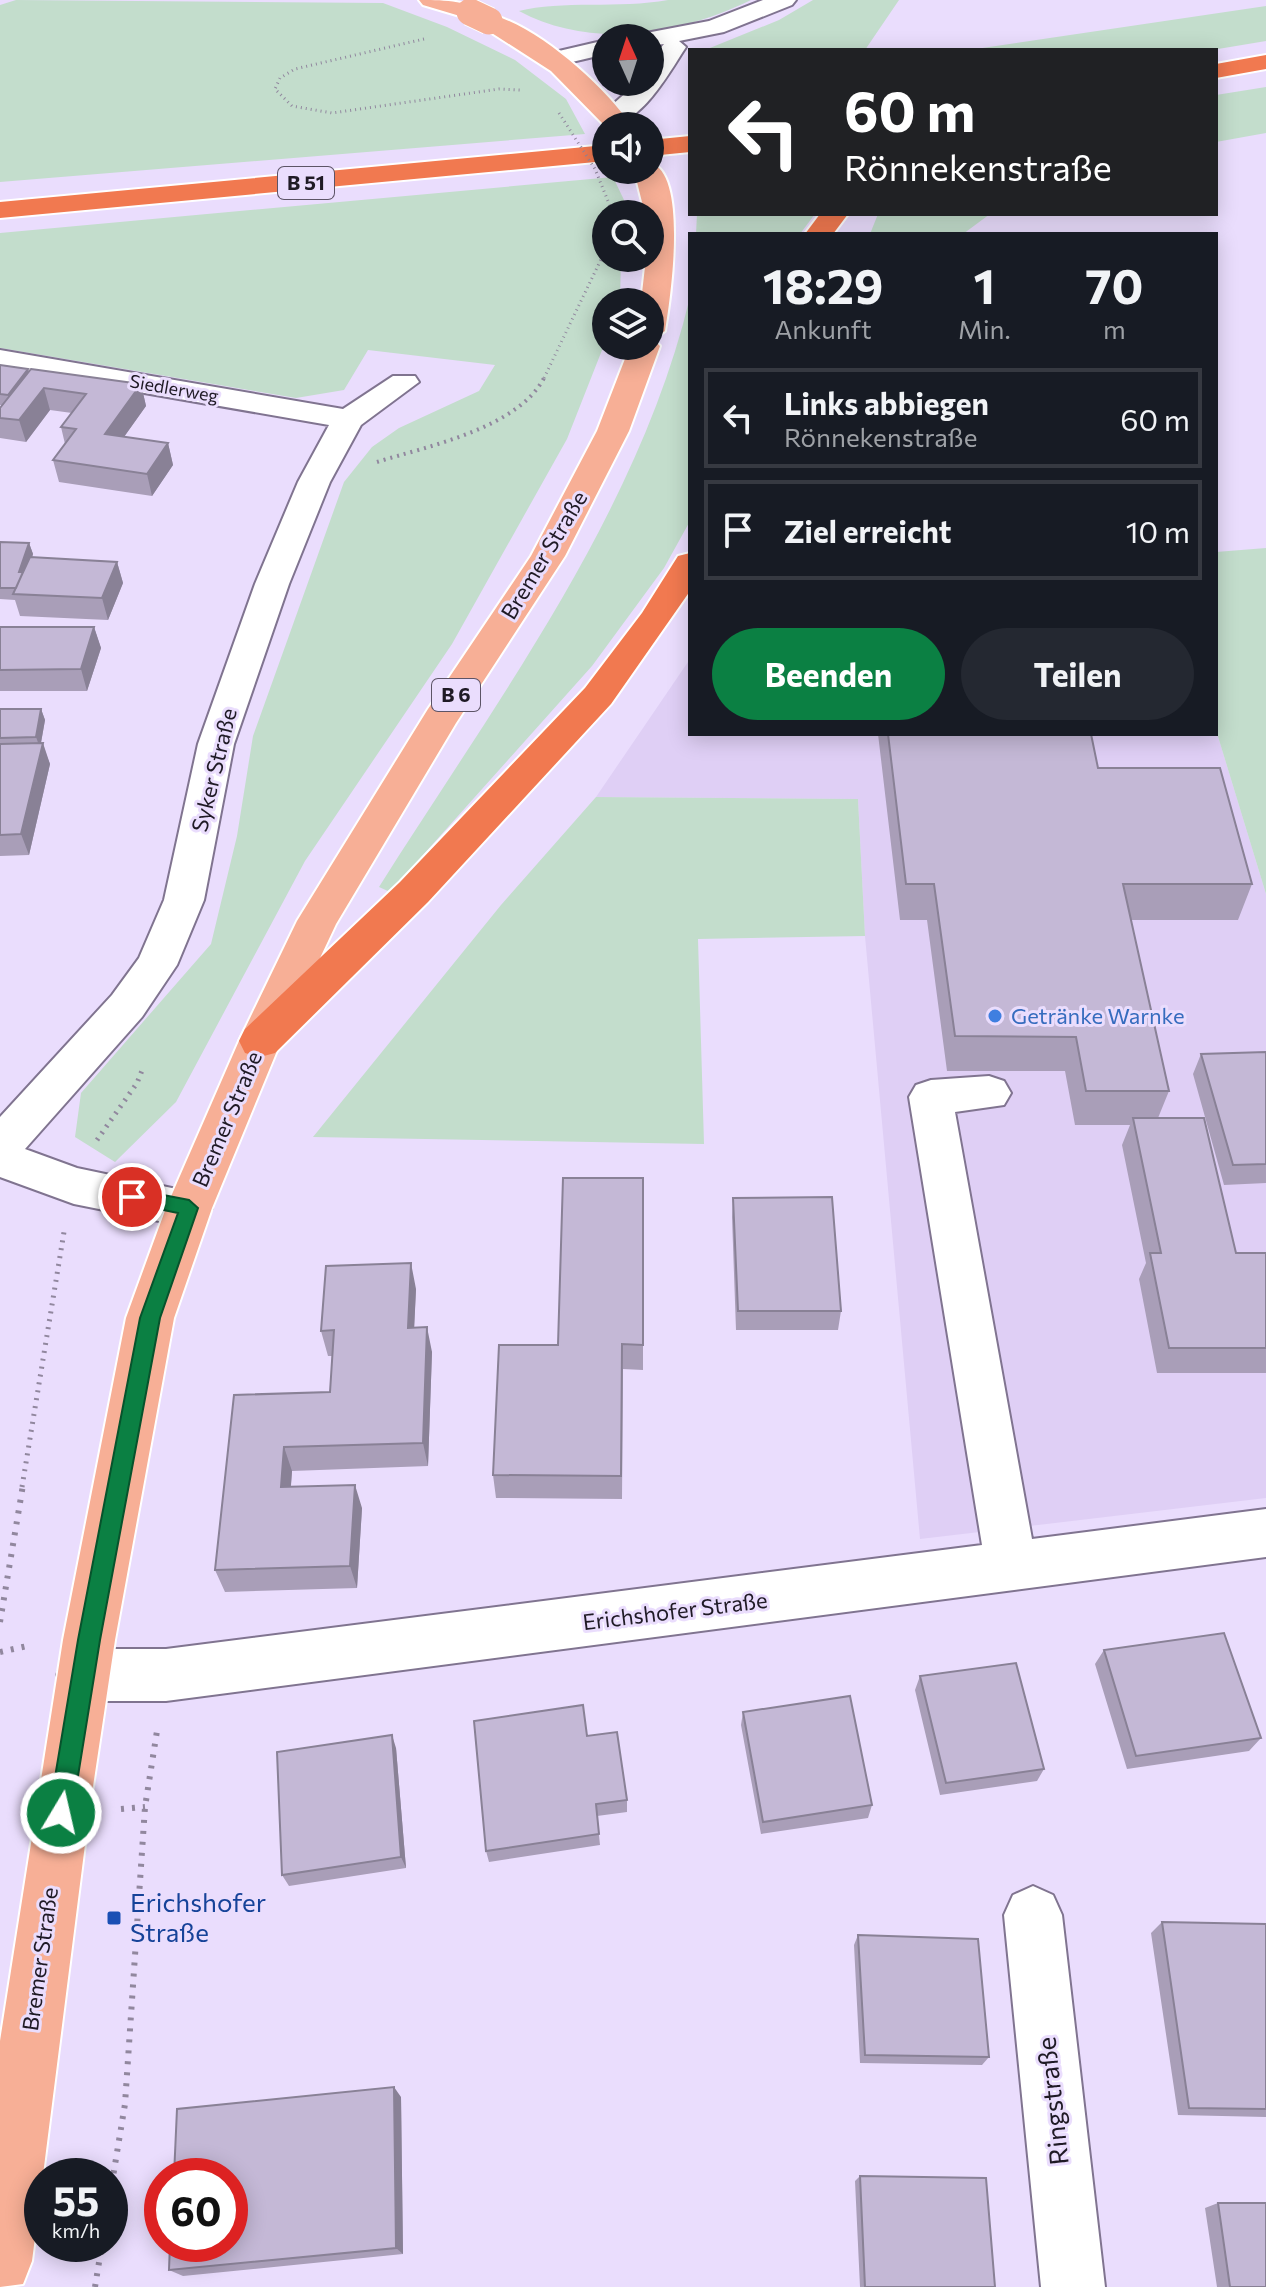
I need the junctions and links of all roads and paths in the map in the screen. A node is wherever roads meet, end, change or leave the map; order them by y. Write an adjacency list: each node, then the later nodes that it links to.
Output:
1 (431, 0): 8 (main road)
2 (784, 0): 3 (street)
3 (715, 27): 4 (street); 7 (street)
4 (664, 36)
5 (432, 37): 12 (path)
6 (592, 50): 8 (street)
7 (664, 50)
8 (555, 59): 9 (street); 15 (main road)
9 (592, 62)
10 (1266, 62): 11 (highway)
11 (1218, 71)
12 (526, 90)
13 (641, 96): 16 (street)
14 (553, 106): 21 (path, bridge)
15 (607, 112)
16 (626, 112)
17 (688, 145): 19 (highway)
18 (592, 154): 22 (highway, B 51)
19 (664, 157)
20 (654, 184): 24 (main road)
21 (608, 200)
22 (2, 209)
23 (595, 272): 29 (path)
24 (656, 288)
25 (0, 359): 28 (street, Siedlerweg)
26 (640, 360): 31 (main road, Bremer Straße / B 6)
27 (404, 382): 28 (street, Syker Straße)
28 (348, 419): 29 (street, Syker Straße)
29 (314, 482): 34 (street, Syker Straße)
30 (688, 566): 31 (highway, B 6)
31 (260, 1041): 37 (main road, Bremer Straße / B 6)
32 (146, 1061): 36 (path)
33 (989, 1093): 39 (street)
34 (0, 1146)
35 (0, 1158): 36 (street)
36 (74, 1186): 37 (street); 40 (path)
37 (189, 1208): 41 (main road, Bremer Straße / B 6)
38 (1266, 1533): 39 (street, Erichshofer Straße)
39 (1011, 1568): 42 (street, Erichshofer Straße)
40 (0, 1622)
41 (84, 1675): 42 (street, Erichshofer Straße); 45 (main road, Bremer Straße / B 6)
42 (166, 1675): 44 (path)
43 (1033, 1915): 48 (street, Ringstraße)
44 (116, 2158)
45 (0, 2261)
46 (99, 2262): 47 (path)
47 (95, 2287)
48 (1073, 2287)

